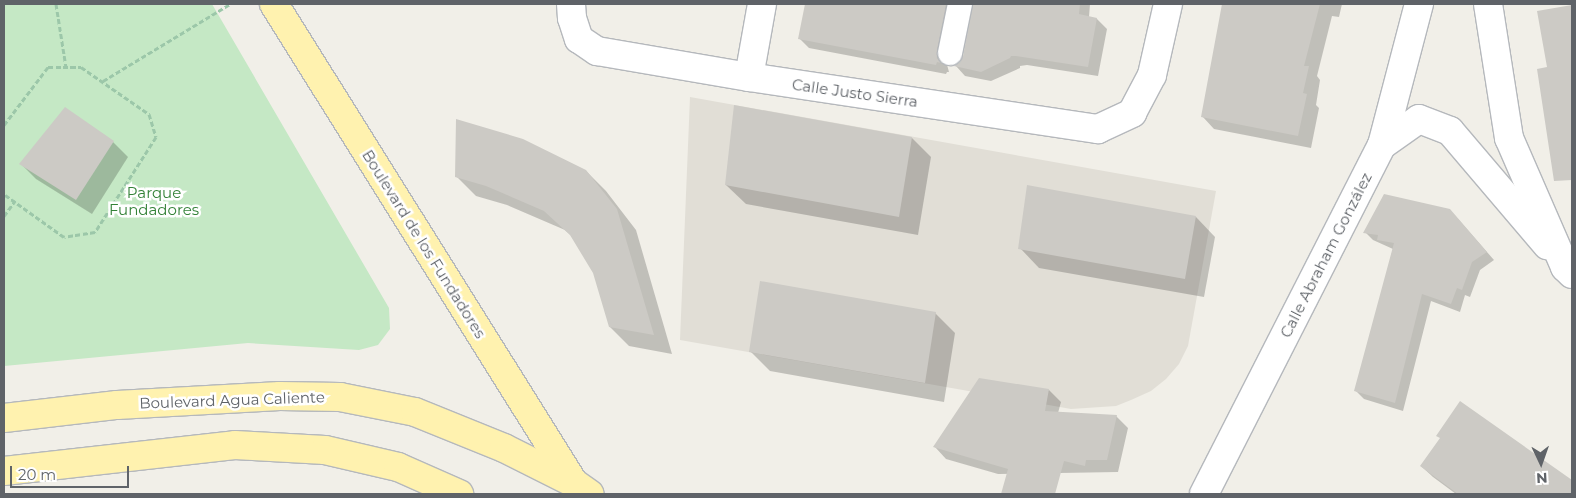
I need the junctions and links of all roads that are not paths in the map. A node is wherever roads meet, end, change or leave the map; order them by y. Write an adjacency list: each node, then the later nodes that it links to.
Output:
1 (274, 4): 14 (main road, Boulevard de los Fundadores)
2 (571, 4): 9 (street, Calle Justo Sierra)
3 (762, 4): 9 (street)
4 (960, 4): 8 (lane)
5 (1168, 4): 9 (street, Calle Justo Sierra)
6 (1419, 4): 10 (street, Calle Abraham González)
7 (1488, 4): 11 (street)
8 (950, 53)
9 (750, 77)
10 (1382, 146): 11 (street); 16 (street, Calle Abraham González)
11 (1569, 270)
12 (4, 418): 14 (main road, Boulevard Agua Caliente)
13 (4, 471): 15 (main road)
14 (582, 491)
15 (460, 494)
16 (1204, 494)

